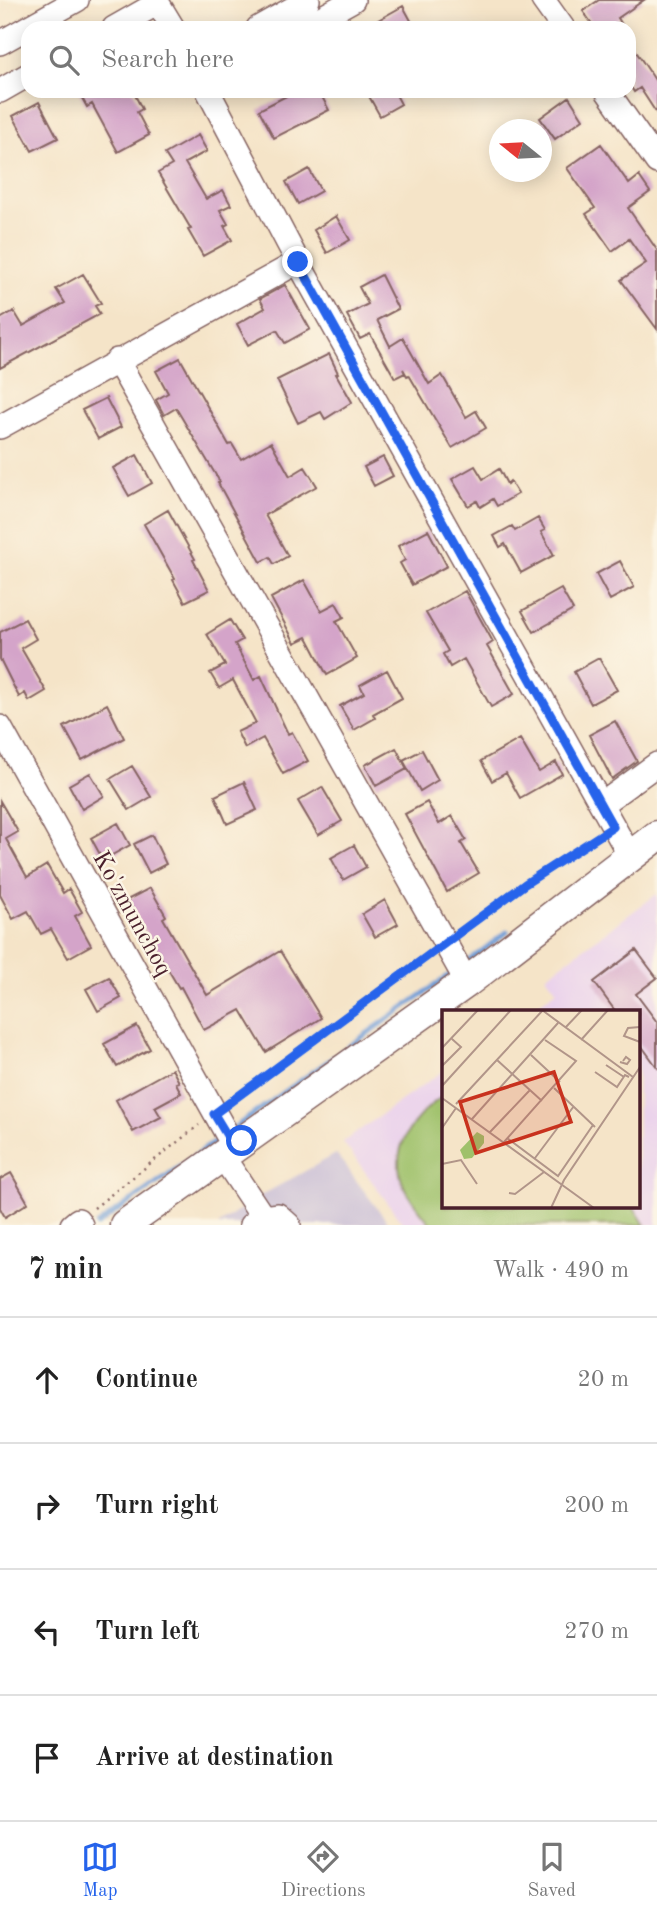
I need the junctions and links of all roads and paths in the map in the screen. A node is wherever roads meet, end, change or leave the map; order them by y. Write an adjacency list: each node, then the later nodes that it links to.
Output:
1 (76, 0): 6 (street)
2 (308, 0): 9 (street)
3 (353, 0): 10 (street)
4 (543, 0): 11 (street)
5 (157, 2): 7 (street); 8 (street)
6 (39, 21)
7 (126, 21)
8 (169, 21)
9 (270, 21)
10 (316, 21)
11 (558, 21)
12 (21, 31): 13 (street)
13 (0, 43)
14 (21, 79): 15 (street)
15 (0, 91)
16 (212, 98): 19 (street)
17 (612, 98): 18 (street)
18 (657, 162)
19 (298, 262): 20 (street); 24 (street)
20 (117, 360): 21 (street); 27 (street)
21 (0, 427)
22 (0, 727): 30 (street, Ko'zmunchoq)
23 (657, 764): 24 (street)
24 (602, 804): 26 (street)
25 (657, 836): 26 (main road)
26 (629, 844): 27 (main road); 27 (path); 28 (main road)
27 (456, 962): 30 (main road); 30 (path)
28 (448, 1010)
29 (442, 1015): 30 (main road)
30 (226, 1139): 31 (street, Ko'zmunchoq); 32 (path); 33 (main road)
31 (257, 1221): 34 (street)
32 (77, 1223)
33 (145, 1224)
34 (289, 1225)

